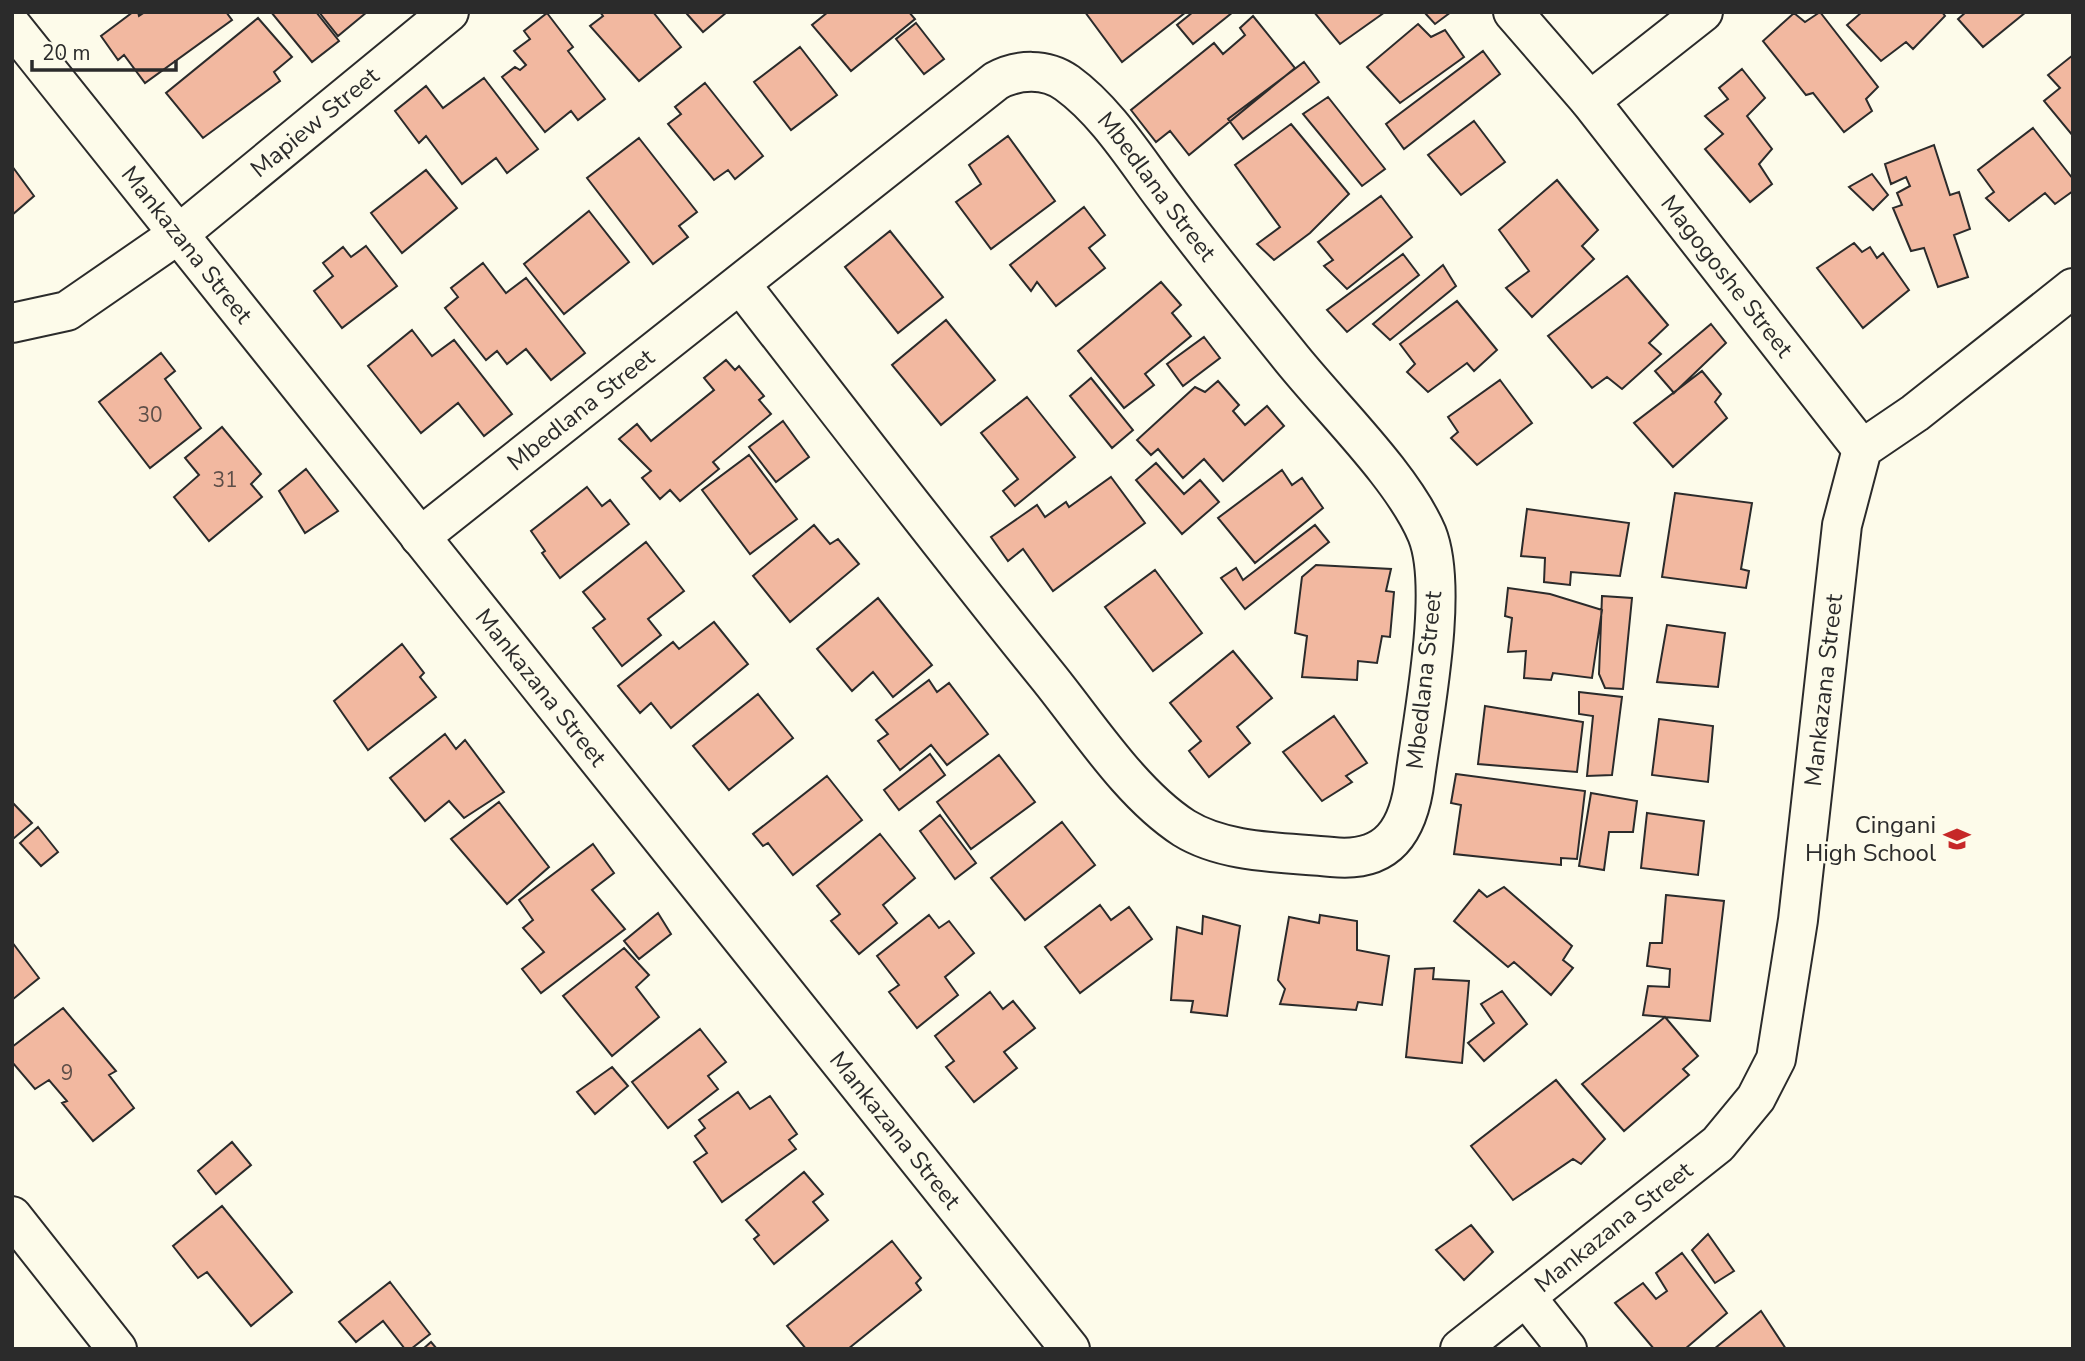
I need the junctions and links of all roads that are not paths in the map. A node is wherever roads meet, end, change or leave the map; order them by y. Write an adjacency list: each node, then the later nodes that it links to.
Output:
1 (449, 12): 6 (street, Mapiew Street)
2 (1513, 12): 5 (street, Magogoshe Street)
3 (1703, 12): 5 (street)
4 (12, 26): 6 (street, Mankazana Street)
5 (1590, 101): 10 (street, Magogoshe Street)
6 (180, 233): 9 (street, Mapiew Street); 11 (street, Mankazana Street)
7 (741, 285): 7 (street, Mbedlana Street); 11 (street, Mbedlana Street)
8 (2073, 288): 10 (street)
9 (12, 323)
10 (1862, 449): 13 (street, Mankazana Street)
11 (421, 537): 15 (street, Mankazana Street)
12 (12, 1216): 14 (street)
13 (1525, 1297): 16 (street, Mankazana Street); 17 (street)
14 (117, 1349)
15 (1070, 1349)
16 (1460, 1349)
17 (1567, 1349)

